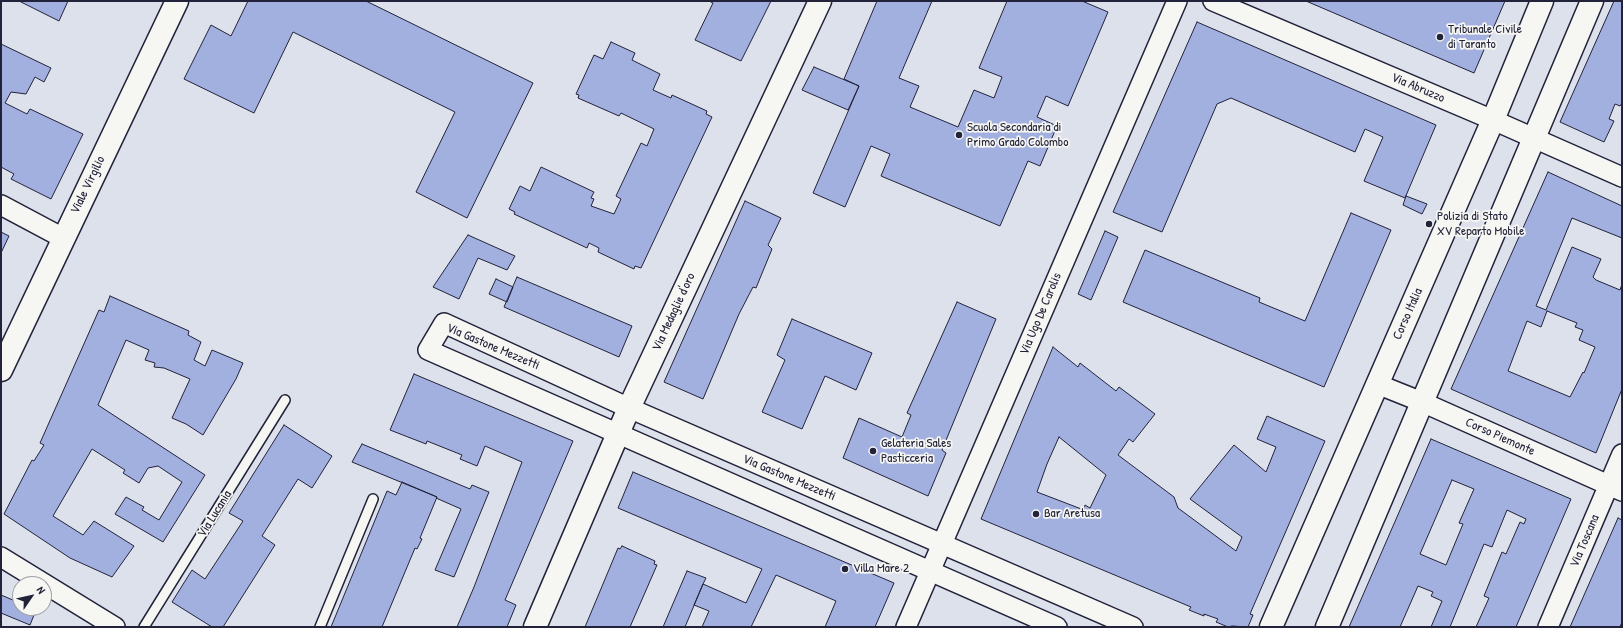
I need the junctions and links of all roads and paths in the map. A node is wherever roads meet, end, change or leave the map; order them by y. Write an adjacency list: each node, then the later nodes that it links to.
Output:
1 (177, 1): 11 (street, Viale Virgilio)
2 (820, 1): 16 (street, Via Medaglie d'oro)
3 (1177, 1): 21 (street, Via Ugo De Carolis)
4 (1213, 1): 7 (street, Via Abruzzo)
5 (1542, 1): 7 (street, Corso Italia)
6 (1592, 1): 8 (street)
7 (1493, 120): 8 (street, Via Abruzzo); 13 (street, Corso Italia)
8 (1535, 138): 9 (street, Via Abruzzo); 15 (street)
9 (1622, 177)
10 (1, 205): 11 (street)
11 (63, 238): 12 (street, Viale Virgilio)
12 (1, 370)
13 (1377, 384): 15 (street, Corso Piemonte); 31 (street, Corso Italia)
14 (285, 400): 25 (lane, Via Lucania)
15 (1422, 402): 19 (street, Corso Piemonte); 32 (street)
16 (629, 408): 17 (street, Via Medaglie d'oro); 17 (street, Via Gastone Mezzetti); 21 (street, Via Gastone Mezzetti)
17 (618, 435): 23 (street, Via Gastone Mezzetti); 27 (street, Via Medaglie d'oro)
18 (1622, 454): 19 (street, Via Toscana)
19 (1615, 488): 33 (street, Via Toscana)
20 (373, 498): 26 (lane)
21 (942, 544): 23 (street, Via Ugo De Carolis); 30 (street, Via Gastone Mezzetti)
22 (1, 557): 24 (street)
23 (930, 571): 28 (street, Via Ugo De Carolis); 29 (street, Via Gastone Mezzetti)
24 (115, 627)
25 (144, 627)
26 (320, 627)
27 (535, 627)
28 (906, 627)
29 (1057, 627)
30 (1133, 627)
31 (1271, 627)
32 (1327, 627)
33 (1548, 627)

